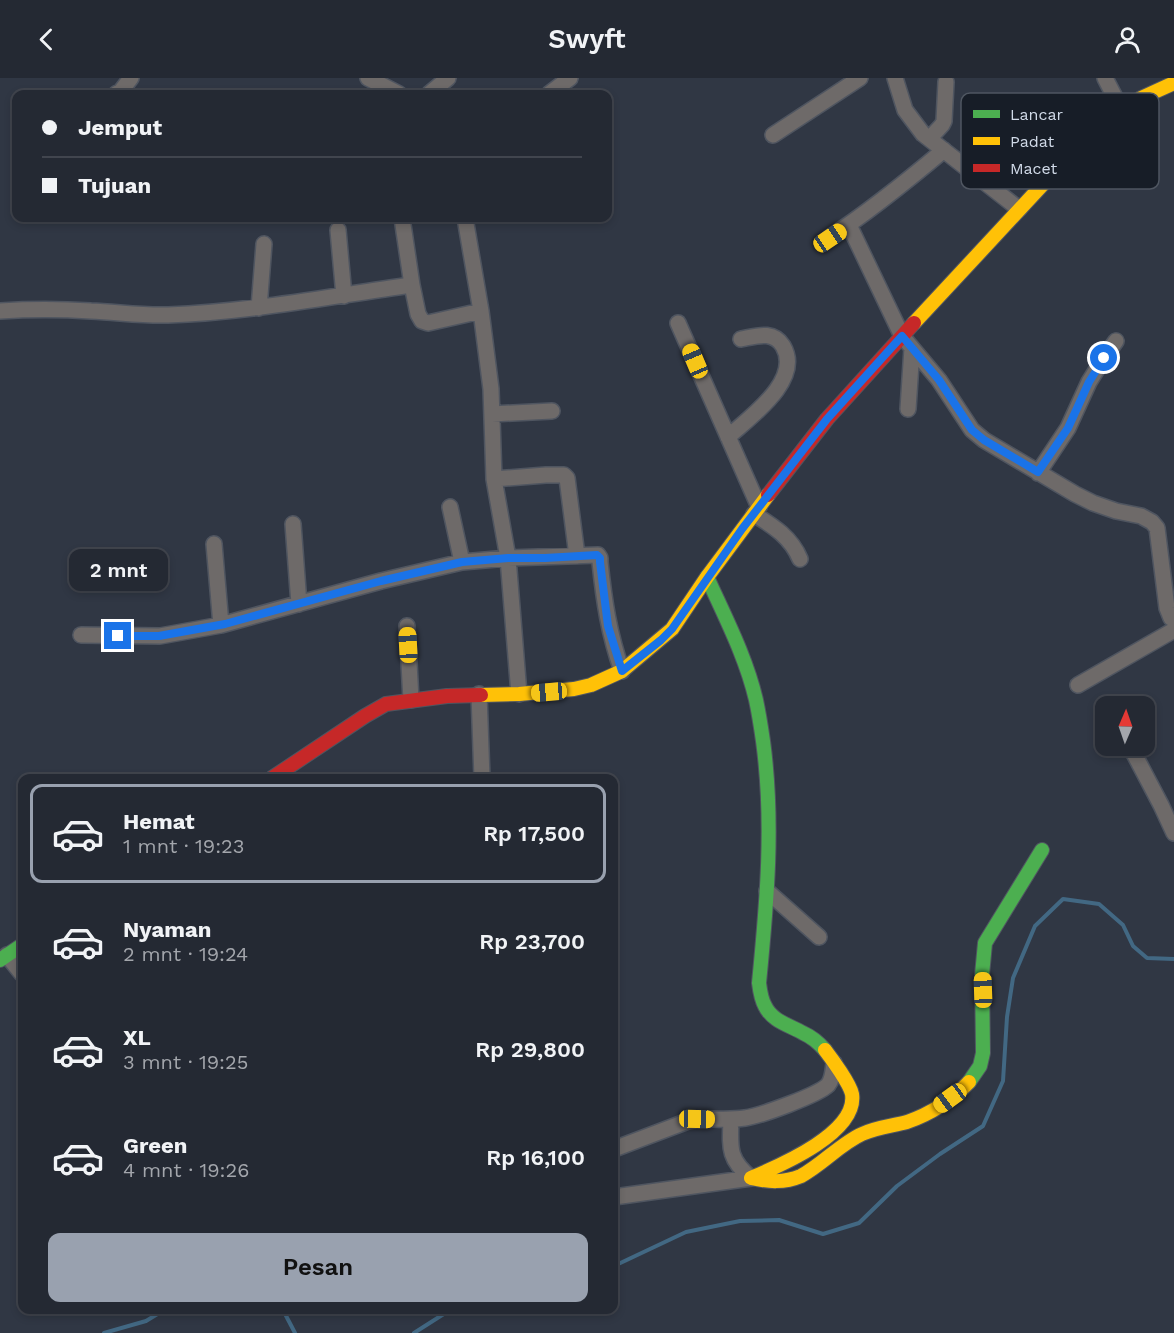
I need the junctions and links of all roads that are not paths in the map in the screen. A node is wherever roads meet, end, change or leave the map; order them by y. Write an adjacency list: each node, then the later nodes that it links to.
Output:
1 (131, 78): 10 (street)
2 (368, 78): 11 (street)
3 (448, 78): 12 (street)
4 (570, 78): 13 (street)
5 (860, 78): 16 (street)
6 (895, 78): 17 (street)
7 (1105, 78): 14 (street)
8 (946, 82): 17 (street)
9 (1174, 83): 15 (street)
10 (122, 90)
11 (391, 90)
12 (434, 90)
13 (554, 90)
14 (1111, 93)
15 (1152, 93)
16 (773, 135)
17 (930, 138): 18 (street)
18 (944, 150): 19 (street); 25 (street)
19 (961, 163)
20 (994, 189): 22 (street)
21 (1038, 189): 22 (street)
22 (1019, 209): 37 (street)
23 (403, 222): 29 (street)
24 (466, 222): 33 (street)
25 (849, 225): 27 (street); 37 (street)
26 (338, 230): 30 (street)
27 (830, 238)
28 (264, 244): 31 (street)
29 (412, 285): 30 (street); 33 (street)
30 (344, 296): 31 (street)
31 (259, 308): 32 (street)
32 (0, 311)
33 (482, 311): 40 (street)
34 (678, 323): 41 (street)
35 (741, 339): 41 (street)
36 (1116, 341): 42 (street)
37 (907, 342): 38 (street); 42 (street); 45 (street)
38 (908, 409)
39 (552, 411): 40 (street)
40 (492, 414): 43 (street)
41 (728, 437): 45 (street)
42 (1038, 472): 54 (street)
43 (494, 479): 48 (street); 49 (street)
44 (450, 507): 51 (street)
45 (756, 511): 50 (street); 52 (street)
46 (292, 524): 53 (street)
47 (214, 544): 55 (street)
48 (577, 556): 49 (street); 59 (street)
49 (508, 558): 51 (street); 62 (street)
50 (800, 560)
51 (462, 562): 53 (street)
52 (707, 577): 59 (street); 69 (street)
53 (299, 604): 55 (street)
54 (1174, 620)
55 (221, 625): 58 (street)
56 (407, 626): 63 (street)
57 (1174, 630): 60 (street)
58 (81, 635)
59 (622, 671): 62 (street)
60 (1078, 685)
61 (479, 694): 62 (street); 63 (street); 66 (street)
62 (519, 694)
63 (411, 700): 65 (street)
64 (1135, 756): 67 (street)
65 (280, 774)
66 (482, 774)
67 (1174, 833)
68 (1042, 850): 77 (street)
69 (767, 891): 70 (street); 74 (street)
70 (819, 937)
71 (18, 948): 72 (street)
72 (4, 957): 73 (street)
73 (18, 970)
74 (834, 1063): 75 (street); 77 (street)
75 (731, 1119): 76 (street); 77 (street)
76 (618, 1147)
77 (751, 1178): 78 (street)
78 (618, 1196)

